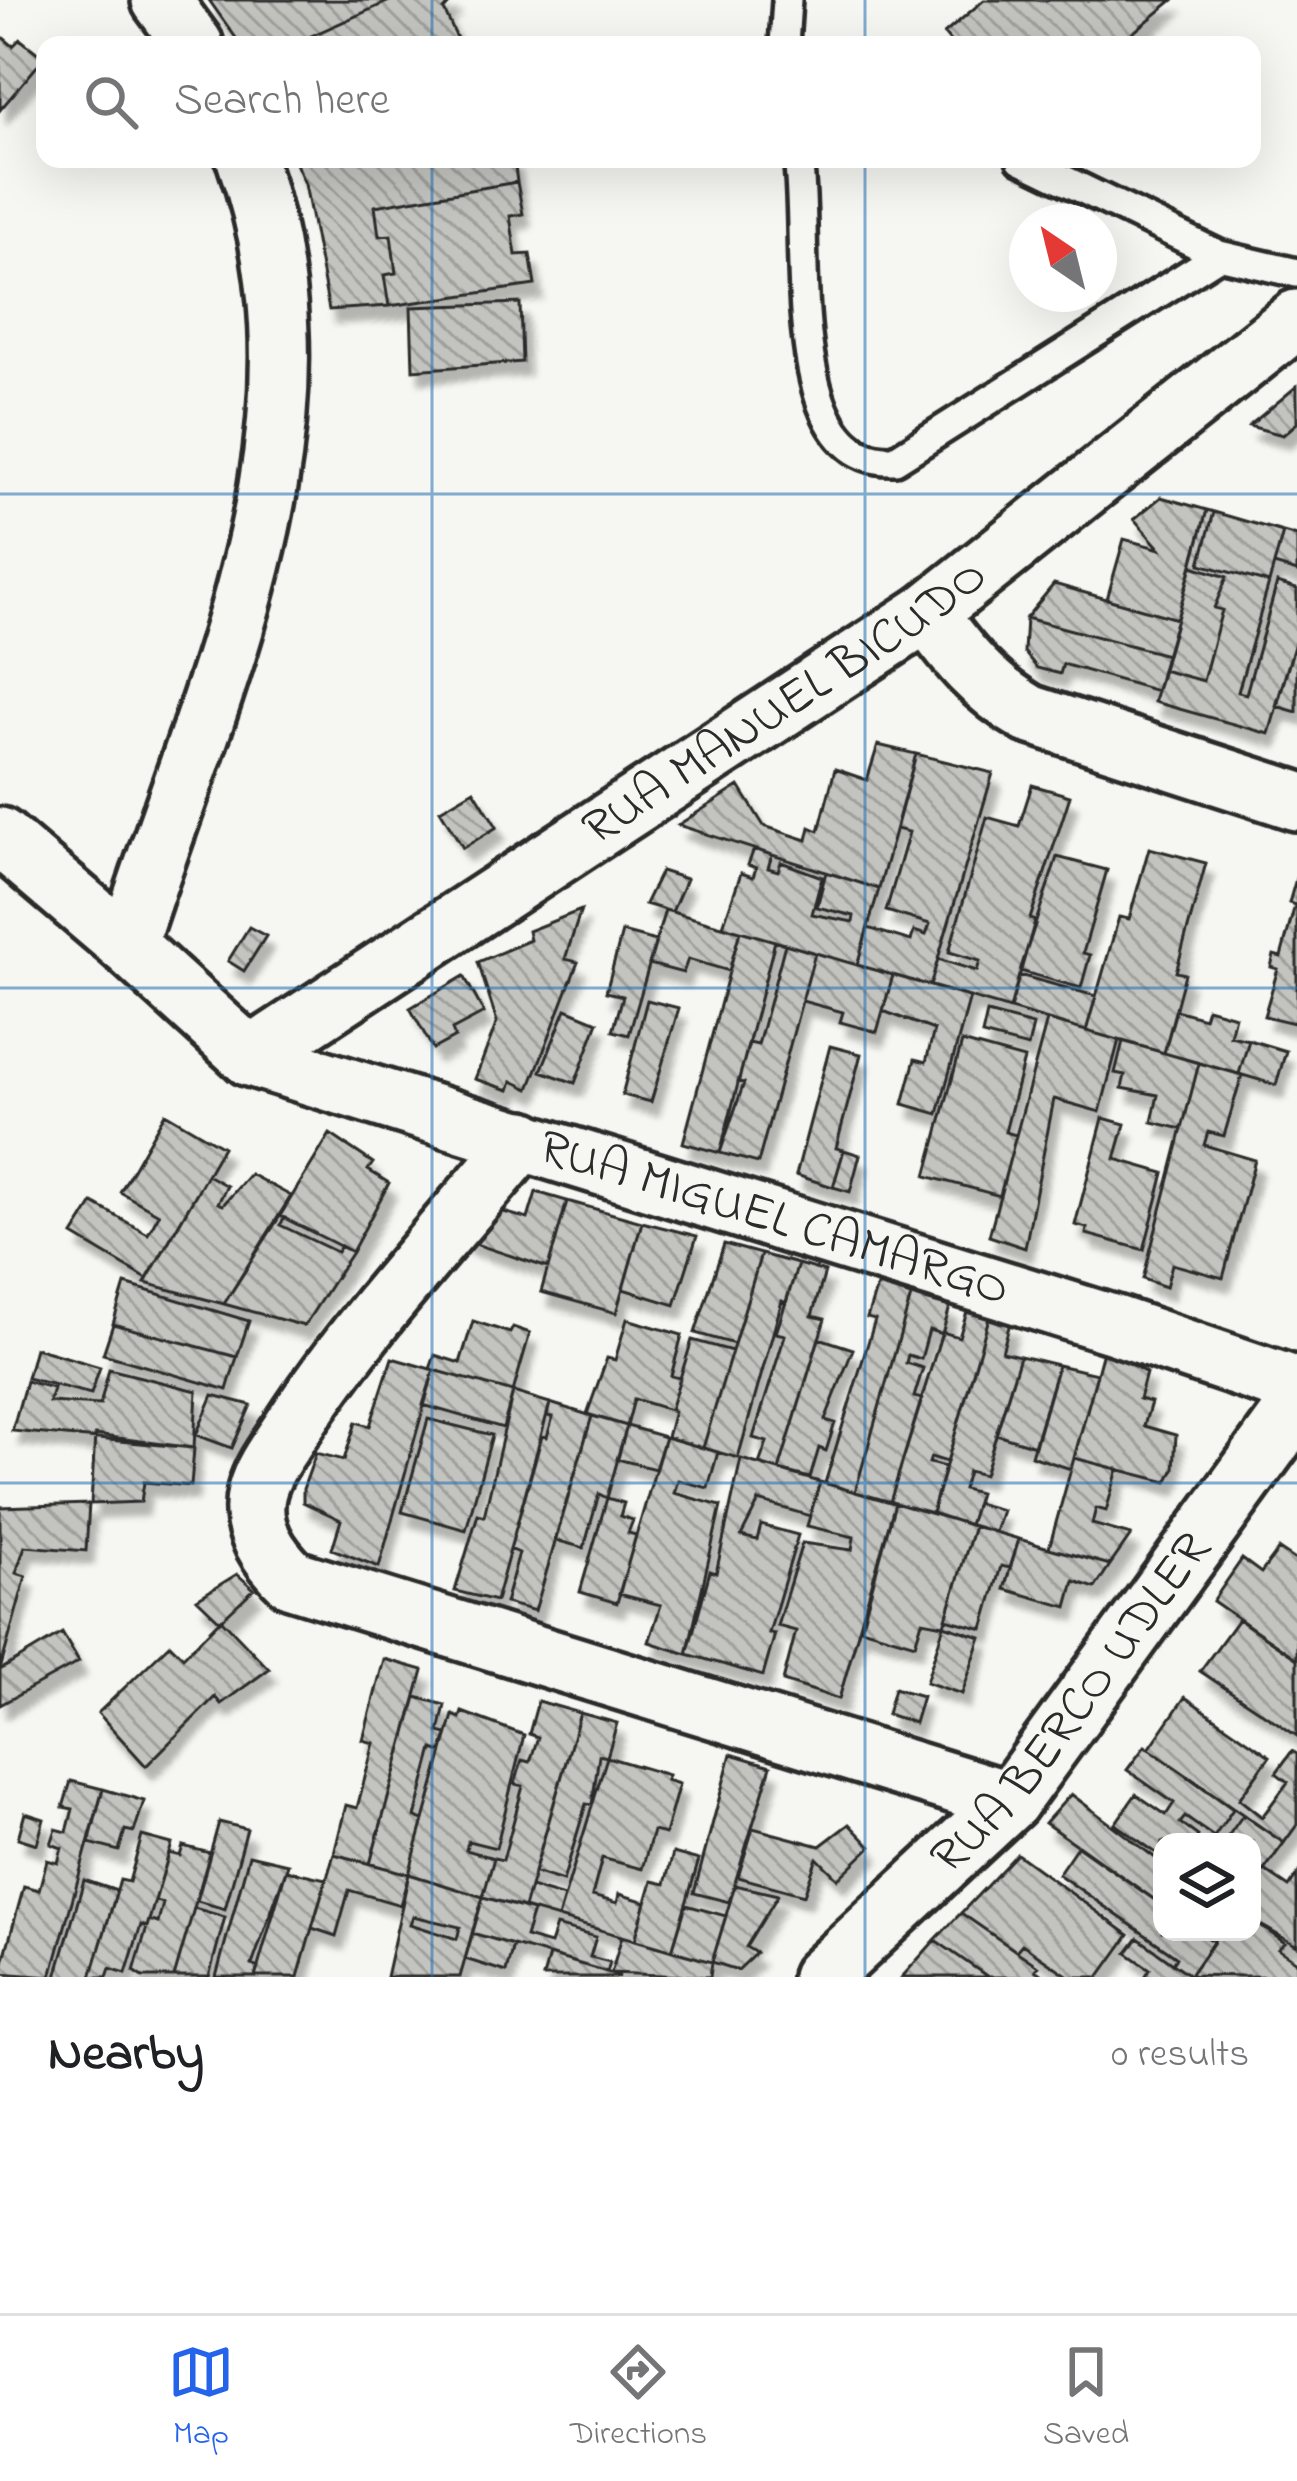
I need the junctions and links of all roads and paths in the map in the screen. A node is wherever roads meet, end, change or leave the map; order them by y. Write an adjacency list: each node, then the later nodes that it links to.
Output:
1 (161, 0): 3 (street)
2 (787, 0): 4 (lane)
3 (187, 36)
4 (785, 36)
5 (249, 168): 14 (street)
6 (798, 168): 8 (lane)
7 (1040, 168): 8 (lane)
8 (1219, 255): 9 (lane)
9 (1297, 273)
10 (1297, 319): 11 (street, RUA MANUEL BICUDO)
11 (927, 613): 12 (street); 15 (street, RUA MANUEL BICUDO)
12 (1297, 801)
13 (0, 837): 14 (street)
14 (128, 945): 15 (street)
15 (250, 1057): 16 (street, RUA MIGUEL CAMARGO)
16 (524, 1140): 17 (street, RUA MIGUEL CAMARGO); 19 (street)
17 (1297, 1387)
18 (1297, 1406): 19 (street, RUA BERCO UDLER)
19 (1010, 1801): 20 (street, RUA BERCO UDLER)
20 (821, 1977)

